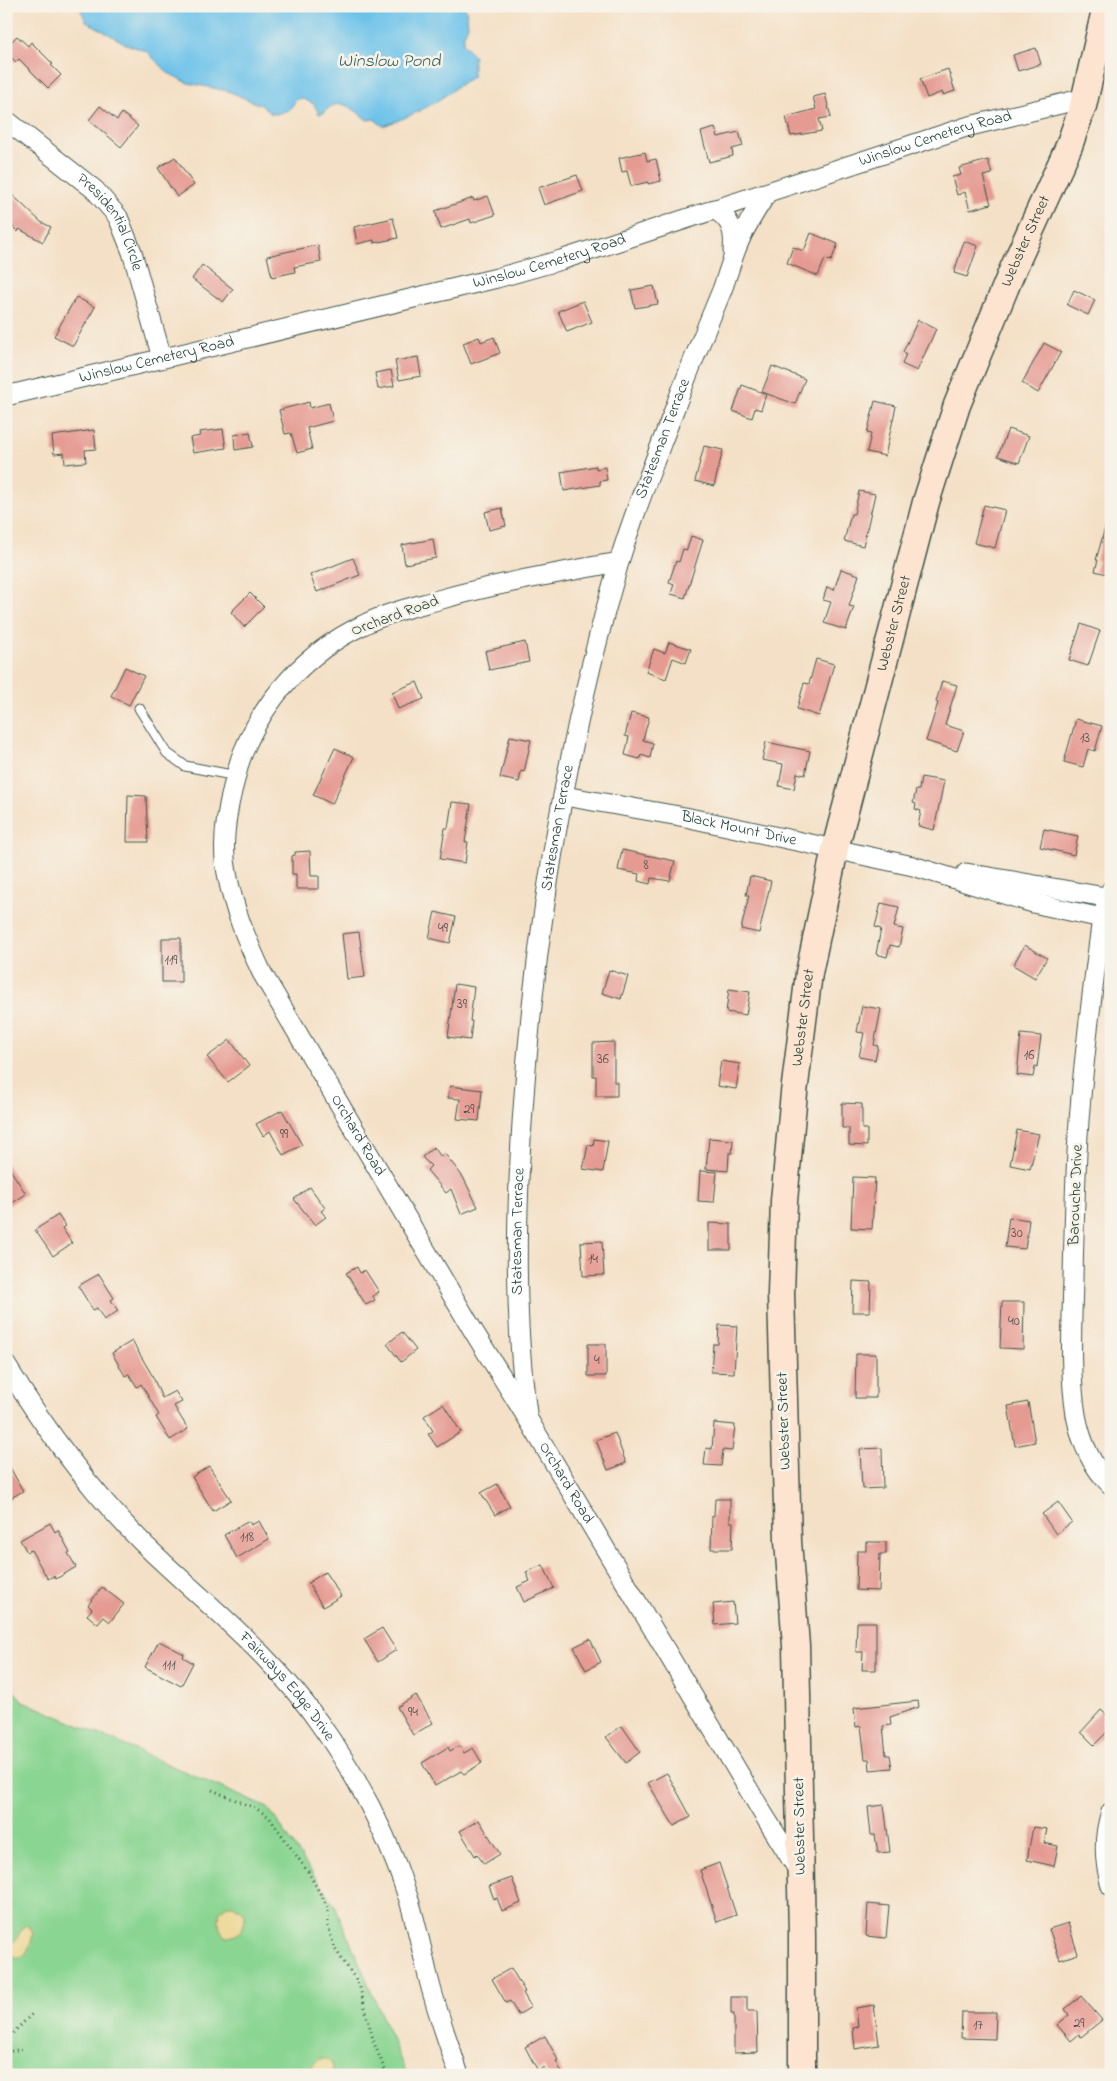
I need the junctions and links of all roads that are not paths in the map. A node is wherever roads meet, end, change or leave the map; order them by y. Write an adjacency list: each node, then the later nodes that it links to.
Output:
1 (1106, 6): 2 (street, Webster Street)
2 (1085, 98): 4 (street, Winslow Cemetery Road); 13 (street, Webster Street)
3 (6, 120): 7 (street, Presidential Circle)
4 (766, 193): 5 (street, Winslow Cemetery Road); 6 (street, Statesman Terrace)
5 (714, 209): 6 (street, Statesman Terrace); 7 (street, Winslow Cemetery Road)
6 (732, 262): 9 (street, Statesman Terrace)
7 (162, 358): 8 (street, Winslow Cemetery Road)
8 (6, 396)
9 (619, 562): 11 (street, Orchard Road); 12 (street, Statesman Terrace)
10 (139, 708): 11 (lane)
11 (236, 776): 18 (street, Orchard Road)
12 (564, 796): 13 (street, Black Mount Drive); 18 (street, Statesman Terrace)
13 (835, 849): 14 (street, Black Mount Drive); 21 (street, Webster Street)
14 (913, 866): 15 (street, Black Mount Drive); 16 (street, Black Mount Drive)
15 (1110, 895): 16 (street, Barouche Drive)
16 (1106, 919): 19 (street, Barouche Drive)
17 (6, 1365): 23 (street, Fairways Edge Drive)
18 (528, 1419): 21 (street, Orchard Road)
19 (1111, 1485)
20 (1111, 1812): 22 (street)
21 (801, 1874): 24 (street, Webster Street)
22 (1111, 1886)
23 (460, 2075)
24 (802, 2075)

